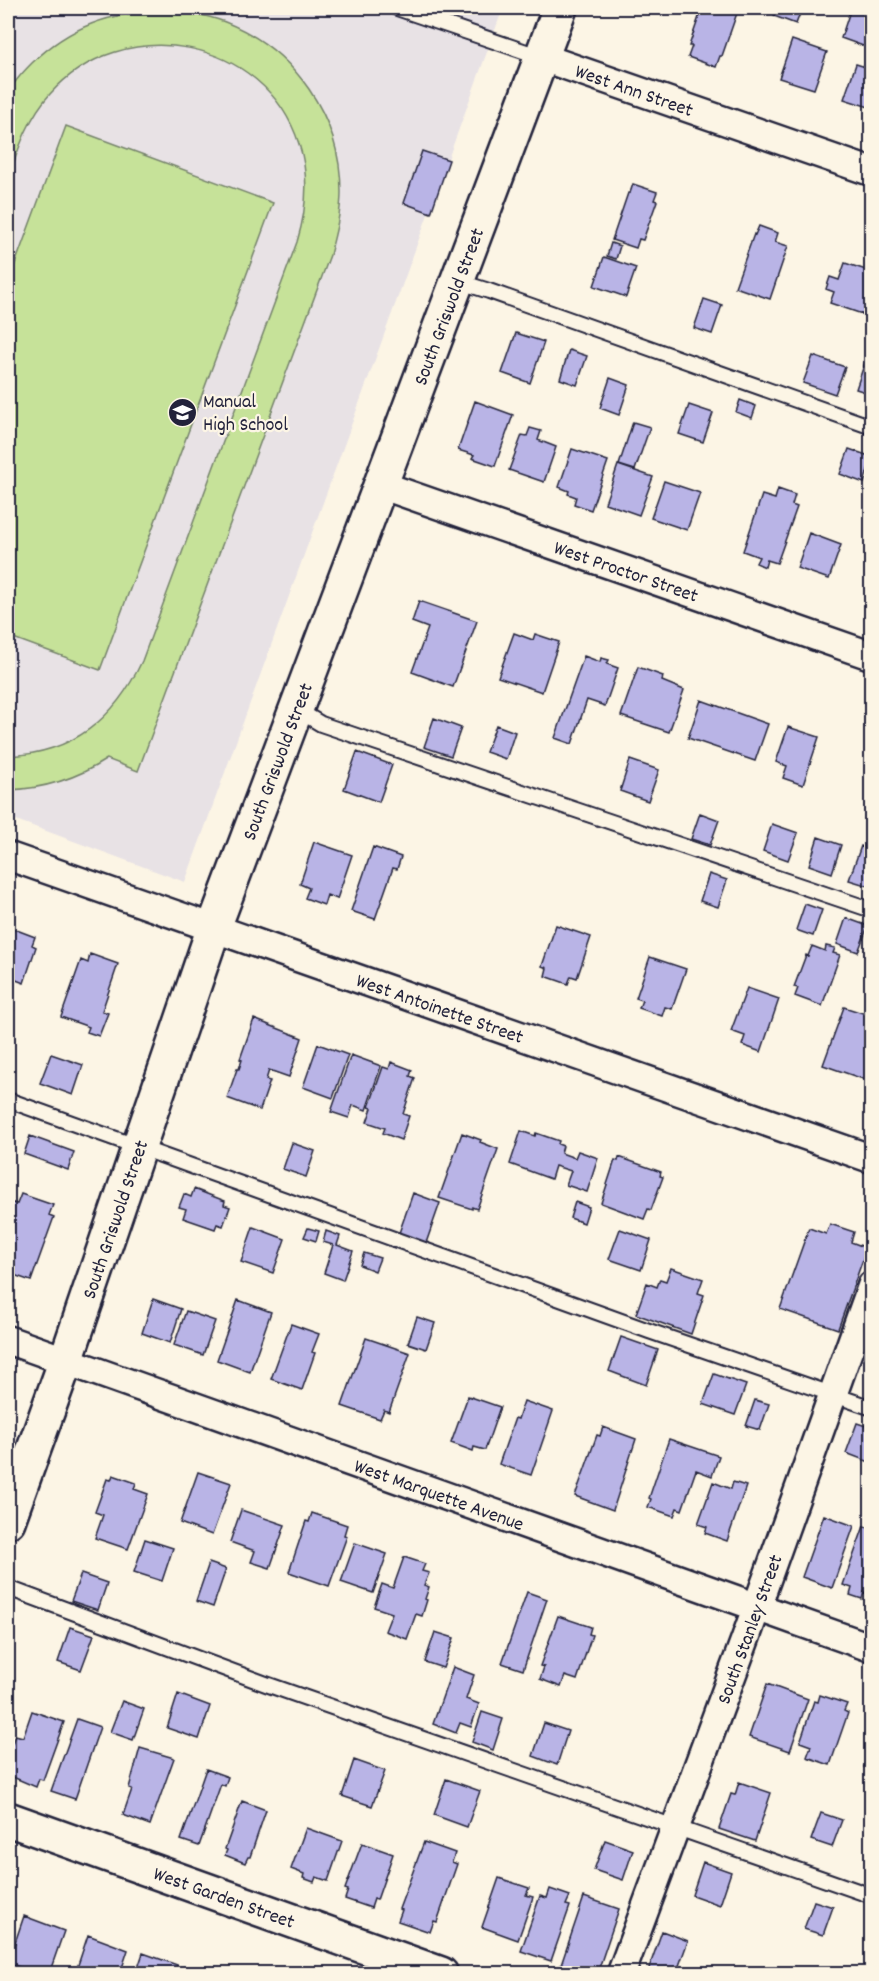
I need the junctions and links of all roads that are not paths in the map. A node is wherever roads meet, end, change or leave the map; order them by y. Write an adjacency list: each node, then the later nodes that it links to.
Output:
1 (397, 8): 3 (lane, West Ann Street)
2 (560, 8): 3 (street, South Griswold Street)
3 (541, 57): 4 (street, West Ann Street); 5 (street, South Griswold Street)
4 (872, 172)
5 (457, 281): 6 (lane); 7 (street, South Griswold Street)
6 (872, 427)
7 (381, 485): 8 (street, West Proctor Street); 9 (street, South Griswold Street)
8 (872, 656)
9 (296, 709): 11 (lane); 12 (street, South Griswold Street)
10 (8, 856): 12 (street, West Antoinette Street)
11 (872, 910)
12 (213, 930): 14 (street, South Griswold Street); 15 (street, West Antoinette Street)
13 (8, 1100): 14 (lane)
14 (139, 1146): 18 (street, South Griswold Street); 19 (lane)
15 (872, 1159)
16 (872, 1285): 19 (street, South Stanley Street)
17 (8, 1340): 18 (street, West Marquette Avenue)
18 (66, 1360): 21 (street, South Griswold Street); 23 (street, West Marquette Avenue)
19 (833, 1394): 20 (lane); 23 (street, South Stanley Street)
20 (872, 1408)
21 (8, 1521)
22 (8, 1588): 26 (lane)
23 (756, 1608): 24 (street, West Marquette Avenue); 26 (street, South Stanley Street)
24 (872, 1648)
25 (8, 1819): 28 (street, West Garden Street)
26 (675, 1828): 27 (lane); 29 (street, South Stanley Street)
27 (872, 1896)
28 (441, 1974)
29 (621, 1974)

